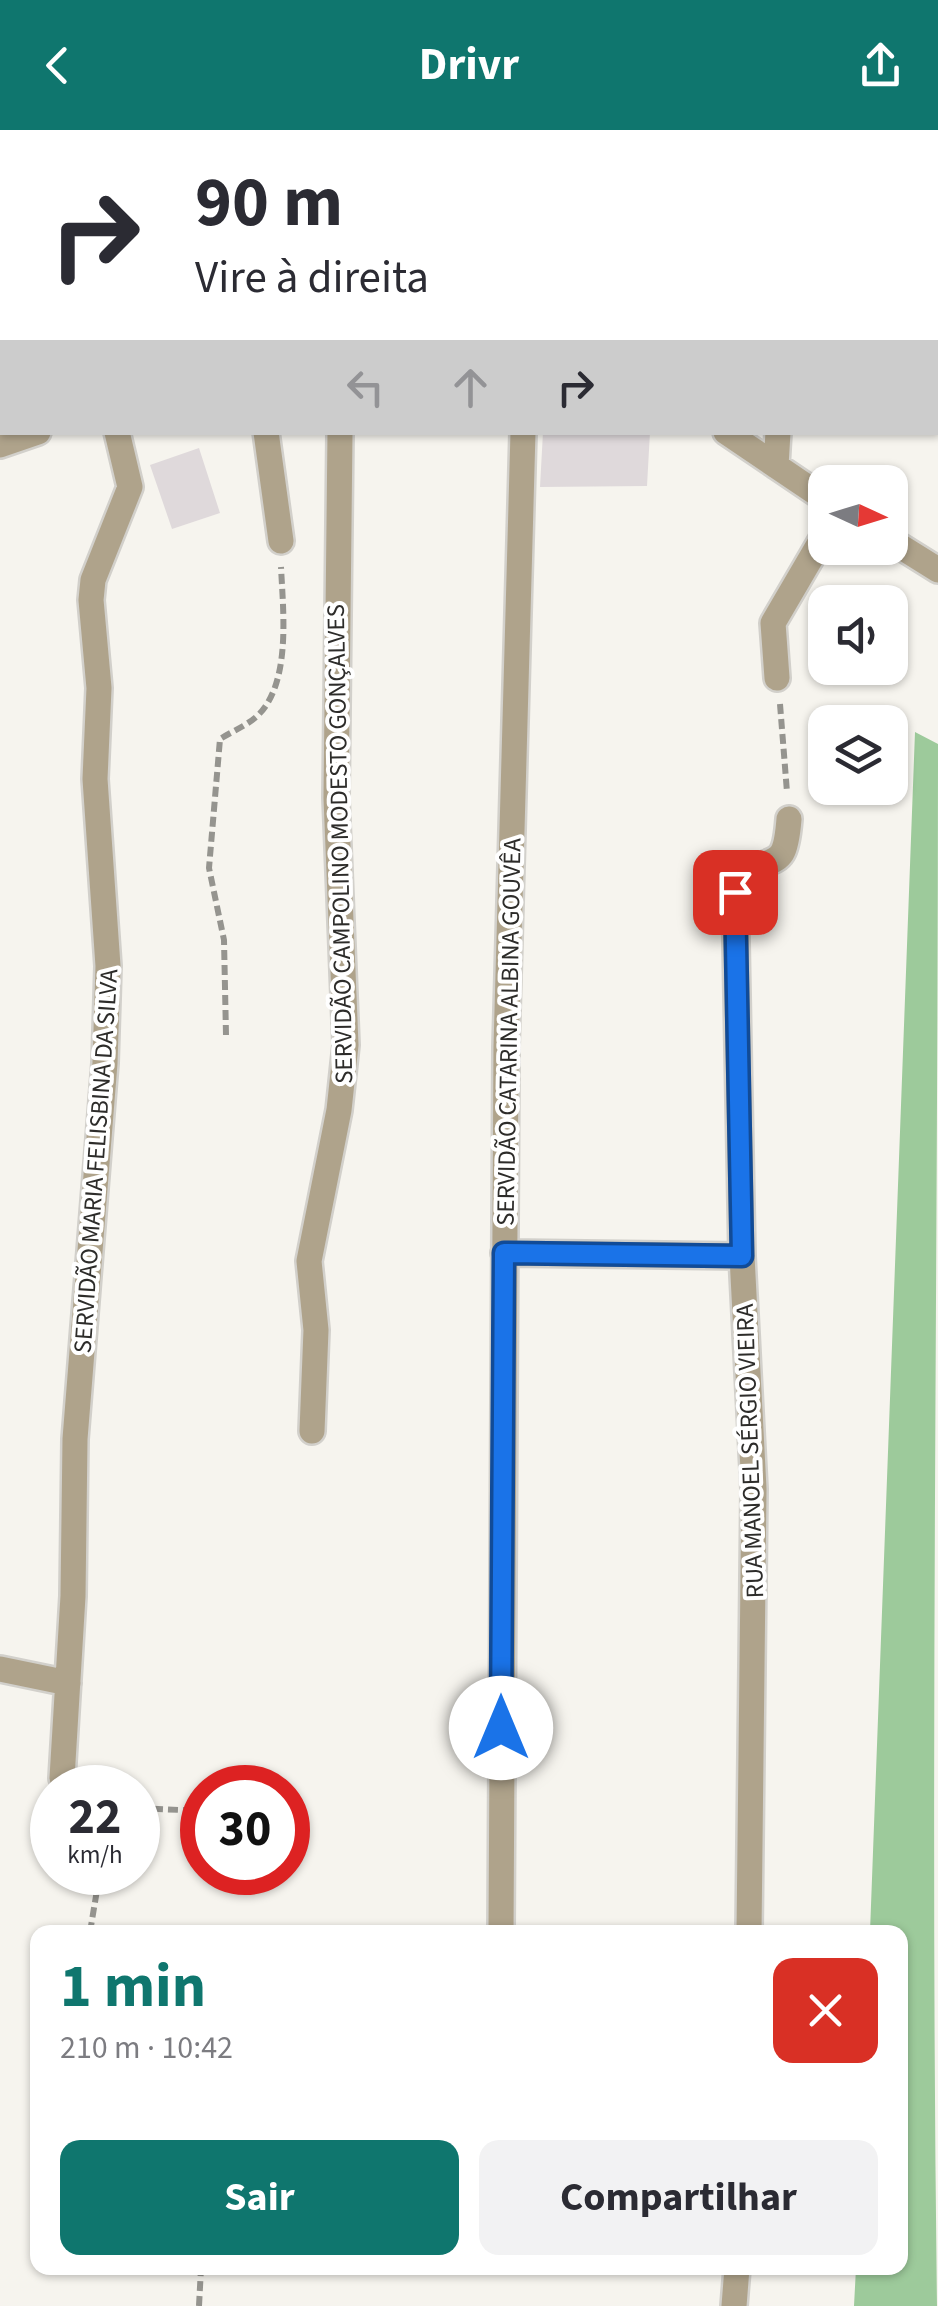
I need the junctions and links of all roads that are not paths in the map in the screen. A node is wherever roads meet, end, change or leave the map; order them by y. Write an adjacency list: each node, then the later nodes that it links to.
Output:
1 (29, 435): 8 (street)
2 (119, 435): 21 (street, SERVIDÃO MARIA FELISBINA DA SILVA)
3 (266, 435): 11 (street)
4 (340, 435): 19 (street, SERVIDÃO CAMPOLINO MODESTO GONÇALVES)
5 (524, 435): 17 (street, SERVIDÃO CATARINA ALBINA GOUVÊA)
6 (730, 435): 9 (street)
7 (778, 435): 9 (street)
8 (0, 445)
9 (776, 466): 10 (street)
10 (808, 488)
11 (280, 541)
12 (908, 551): 14 (street)
13 (808, 563): 15 (street)
14 (938, 570)
15 (777, 678)
16 (788, 819): 18 (street, RUA MANOEL SÉRGIO VIEIRA)
17 (504, 1253): 18 (street); 23 (street, SERVIDÃO CATARINA ALBINA GOUVÊA)
18 (742, 1256): 24 (street, RUA MANOEL SÉRGIO VIEIRA)
19 (312, 1432)
20 (0, 1669): 21 (street)
21 (68, 1684): 22 (street, SERVIDÃO MARIA FELISBINA DA SILVA)
22 (63, 1765)
23 (501, 1925)
24 (748, 1925)
25 (736, 2275): 26 (street)
26 (734, 2306)

